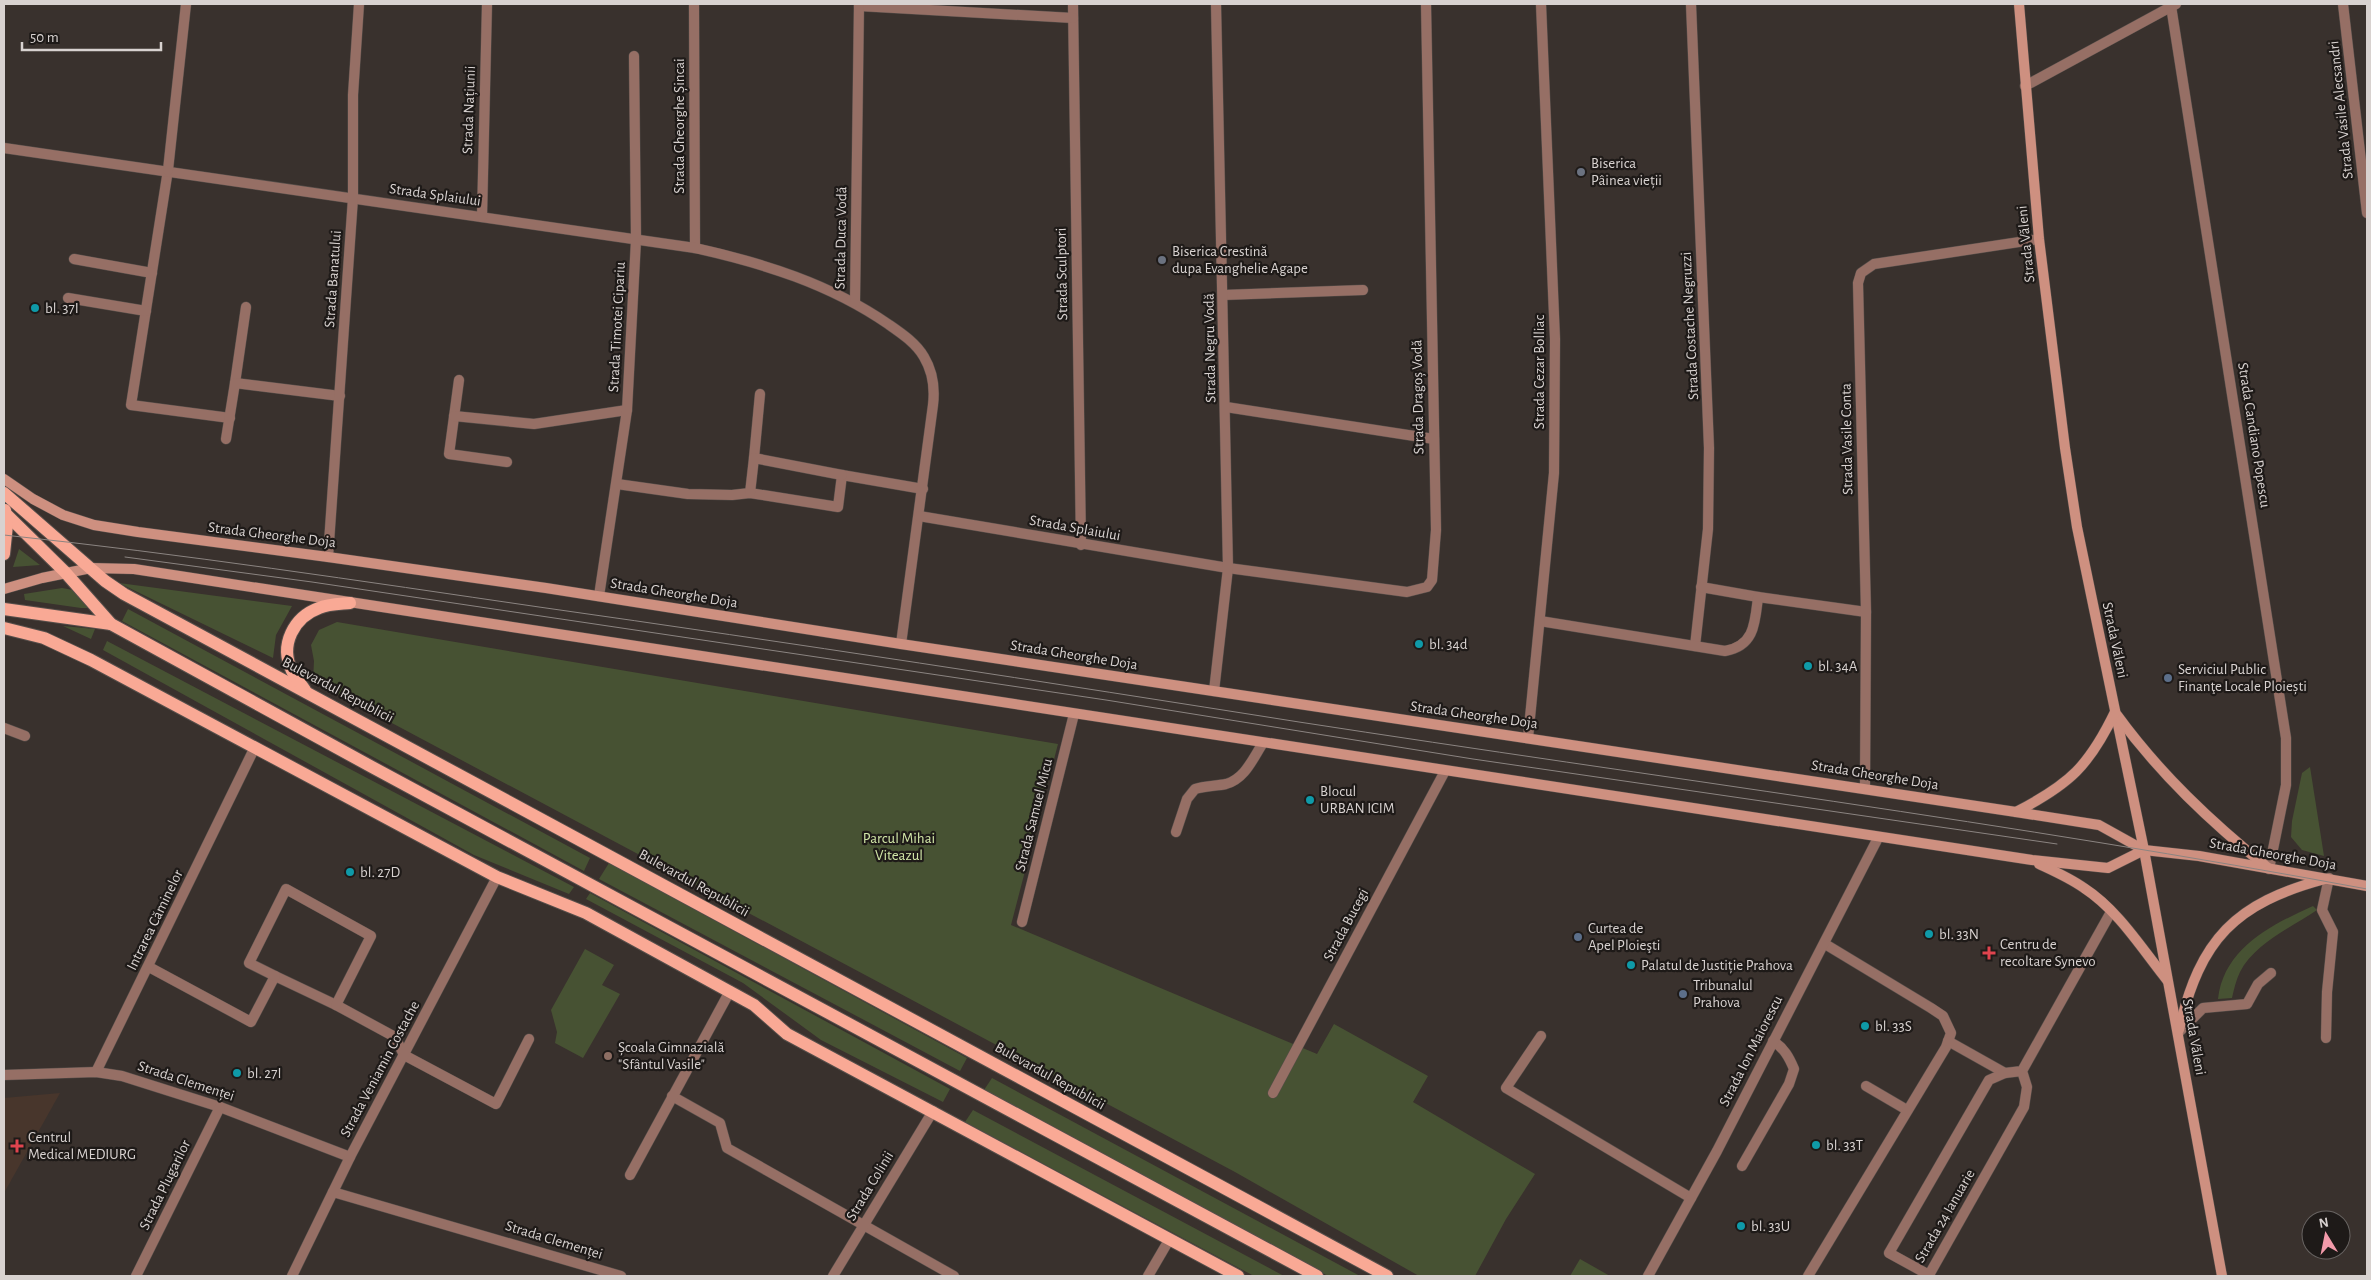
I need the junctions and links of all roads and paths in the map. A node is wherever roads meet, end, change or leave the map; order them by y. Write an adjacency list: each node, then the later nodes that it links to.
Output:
1 (186, 4): 18 (street)
2 (359, 4): 19 (street, Strada Banatului)
3 (487, 4): 21 (street, Strada Națiunii)
4 (694, 4): 24 (street, Strada Gheorghe Șincai)
5 (1073, 4): 14 (street, Strada Sculptori)
6 (1216, 4): 28 (street, Strada Negru Vodă)
7 (1426, 4): 42 (street, Strada Dragoș Vodă)
8 (1541, 4): 66 (street, Strada Cezar Bolliac)
9 (1691, 4): 59 (street, Strada Costache Negruzzi)
10 (2019, 4): 16 (main road, Strada Văleni)
11 (2343, 4): 20 (street, Strada Vasile Alecsandri)
12 (859, 5): 14 (street); 30 (street, Strada Duca Vodă)
13 (2173, 5): 16 (street); 87 (street, Strada Candiano Popescu)
14 (1073, 18): 53 (street, Strada Sculptori)
15 (634, 56): 23 (street, Strada Timotei Cipariu)
16 (2025, 86): 22 (main road, Strada Văleni)
17 (4, 148): 18 (street, Strada Splaiului)
18 (168, 170): 19 (street, Strada Splaiului); 26 (street)
19 (353, 198): 21 (street, Strada Splaiului); 36 (street, Strada Banatului)
20 (2367, 213)
21 (482, 217): 23 (street, Strada Splaiului)
22 (2040, 239): 65 (street, Strada Vasile Conta); 73 (main road, Strada Văleni)
23 (636, 240): 24 (street, Strada Splaiului); 38 (street, Strada Timotei Cipariu)
24 (695, 248): 30 (street, Strada Splaiului)
25 (74, 260): 26 (street)
26 (152, 273): 32 (street)
27 (1363, 290): 28 (street)
28 (1223, 295): 37 (street, Strada Negru Vodă)
29 (68, 298): 32 (street)
30 (855, 302): 48 (street, Strada Duca Vodă)
31 (246, 307): 34 (street)
32 (146, 311): 40 (street)
33 (460, 380): 39 (street)
34 (235, 383): 36 (street); 40 (street)
35 (760, 394): 43 (street)
36 (340, 396): 55 (street, Strada Banatului)
37 (1226, 407): 42 (street); 57 (street, Strada Negru Vodă)
38 (627, 410): 39 (street); 47 (street, Strada Timotei Cipariu)
39 (454, 416): 44 (street)
40 (230, 418): 41 (street)
41 (226, 439)
42 (1434, 440): 57 (street, Strada Dragoș Vodă)
43 (754, 458): 45 (street); 50 (street)
44 (507, 462)
45 (842, 475): 48 (street); 50 (street)
46 (4, 479): 55 (main road, Strada Gheorghe Doja)
47 (617, 484): 50 (street); 61 (street, Strada Timotei Cipariu)
48 (922, 489): 52 (street, Strada Duca Vodă)
49 (4, 493): 56 (main road, Bulevardul Republicii)
50 (750, 493)
51 (5, 509): 54 (main road); 58 (main road)
52 (919, 516): 53 (street, Strada Splaiului); 69 (street, Strada Duca Vodă)
53 (1080, 544): 57 (street, Strada Splaiului)
54 (4, 554)
55 (328, 557): 61 (main road, Strada Gheorghe Doja)
56 (91, 568): 58 (main road); 63 (main road); 71 (main road, Bulevardul Republicii)
57 (1228, 568): 72 (street, Strada Negru Vodă)
58 (65, 572): 60 (main road); 67 (main road)
59 (1701, 587): 62 (street); 70 (street, Strada Costache Negruzzi)
60 (4, 589)
61 (599, 596): 69 (main road, Strada Gheorghe Doja)
62 (1758, 597): 65 (street); 70 (street)
63 (350, 603): 71 (main road); 74 (main road)
64 (4, 609): 67 (main road)
65 (1866, 612): 81 (street, Strada Vasile Conta)
66 (1540, 620): 70 (street); 77 (street, Strada Cezar Bolliac)
67 (111, 624): 131 (main road)
68 (4, 628): 79 (main road)
69 (901, 644): 72 (main road, Strada Gheorghe Doja)
70 (1695, 646)
71 (307, 692): 132 (main road, Bulevardul Republicii)
72 (1214, 692): 77 (main road, Strada Gheorghe Doja)
73 (2115, 712): 82 (main road); 85 (main road, Strada Văleni); 87 (main road)
74 (1074, 714): 78 (main road); 92 (street, Strada Samuel Micu)
75 (4, 728): 76 (street)
76 (25, 736)
77 (1528, 738): 81 (main road, Strada Gheorghe Doja)
78 (1262, 743): 80 (main road); 83 (street)
79 (255, 747): 88 (main road); 94 (street, Intrarea Căminelor)
80 (1446, 771): 84 (main road); 112 (street, Strada Bucegi)
81 (1865, 788): 82 (main road, Strada Gheorghe Doja)
82 (2016, 812): 85 (main road, Strada Gheorghe Doja)
83 (1176, 832)
84 (1878, 838): 86 (main road); 93 (street, Strada Ion Maiorescu)
85 (2144, 850): 86 (main road); 87 (main road, Strada Gheorghe Doja); 97 (main road, Strada Văleni)
86 (2032, 860): 91 (main road)
87 (2269, 869): 89 (main road, Strada Gheorghe Doja)
88 (497, 878): 98 (main road); 106 (street, Strada Veniamin Costache)
89 (2329, 878): 90 (main road, Strada Gheorghe Doja); 100 (main road); 102 (street)
90 (2367, 886)
91 (2111, 912): 97 (main road); 107 (street)
92 (1022, 922)
93 (1825, 944): 104 (street, Strada Ion Maiorescu); 105 (street)
94 (149, 967): 96 (street); 108 (street, Intrarea Căminelor)
95 (2271, 973): 100 (street)
96 (275, 976): 99 (street); 99 (street)
97 (2169, 982): 100 (main road, Strada Văleni)
98 (730, 991): 113 (street); 116 (main road)
99 (336, 1004): 106 (street)
100 (2178, 1033): 135 (main road, Strada Văleni)
101 (1541, 1036): 121 (street)
102 (2326, 1038)
103 (529, 1039): 106 (street)
104 (1773, 1041): 118 (street); 121 (street, Strada Ion Maiorescu)
105 (1948, 1041): 109 (street); 115 (street)
106 (404, 1055): 117 (street, Strada Veniamin Costache)
107 (2022, 1071): 109 (street, Strada 24 Ianuarie); 109 (street, Strada 24 Ianuarie)
108 (96, 1072): 110 (street, Strada Clemenței); 114 (street, Strada Clemenței)
109 (2005, 1074)
110 (4, 1075)
111 (1866, 1086): 115 (street)
112 (1273, 1093)
113 (672, 1096): 119 (street); 122 (street)
114 (220, 1107): 117 (street, Strada Clemenței); 125 (street, Strada Plugarilor)
115 (1907, 1110): 134 (street)
116 (933, 1112): 122 (street, Strada Colinii); 123 (main road)
117 (350, 1157): 120 (street, Strada Veniamin Costache)
118 (1742, 1166)
119 (630, 1174)
120 (333, 1192): 124 (street, Strada Clemenței); 126 (street, Strada Veniamin Costache)
121 (1691, 1198): 133 (street, Strada Ion Maiorescu)
122 (865, 1225): 127 (street, Strada Colinii); 128 (street)
123 (1169, 1240): 129 (street); 130 (main road)
124 (614, 1275)
125 (136, 1276)
126 (292, 1276)
127 (833, 1276)
128 (954, 1276)
129 (1148, 1276)
130 (1238, 1276)
131 (1317, 1276)
132 (1387, 1276)
133 (1648, 1276)
134 (1808, 1276)
135 (2222, 1276)

